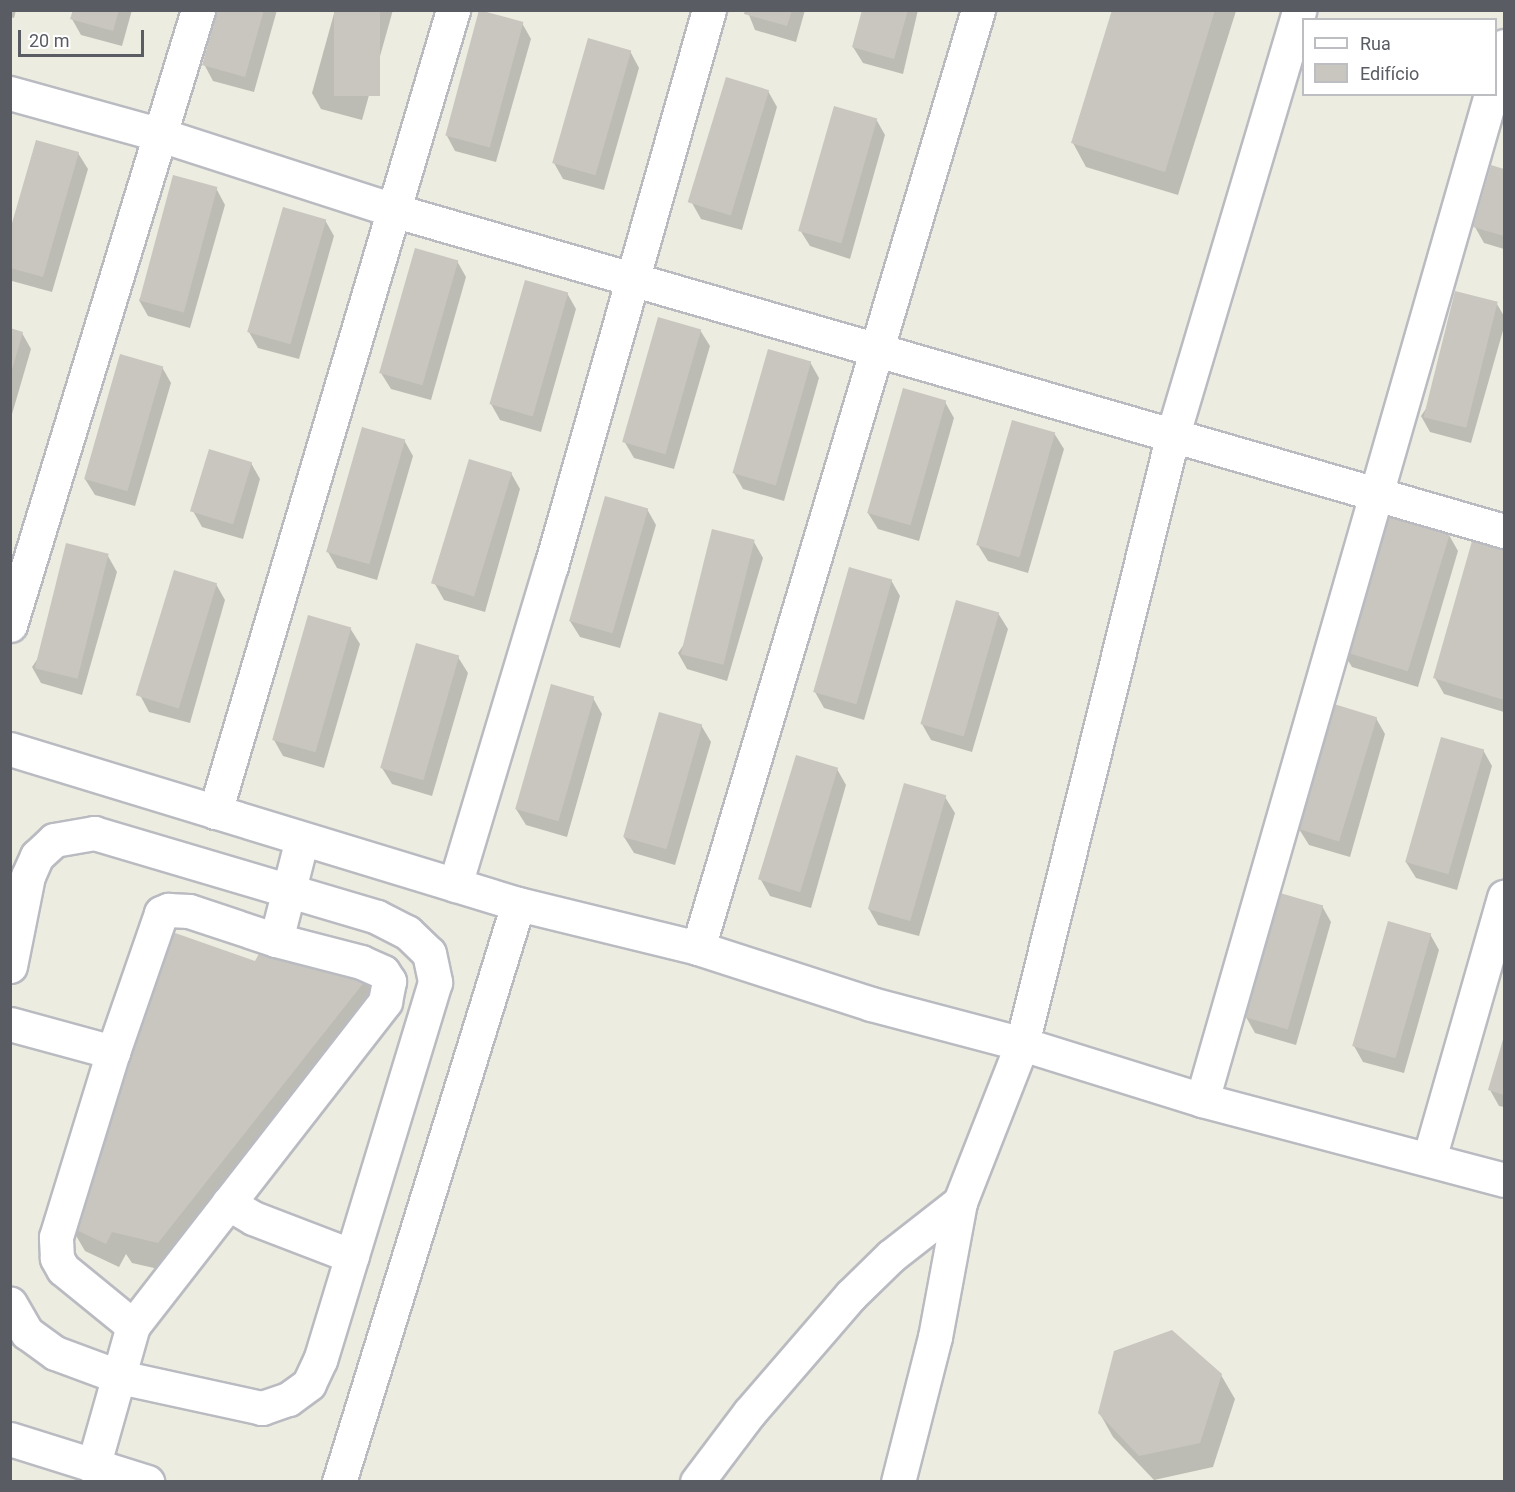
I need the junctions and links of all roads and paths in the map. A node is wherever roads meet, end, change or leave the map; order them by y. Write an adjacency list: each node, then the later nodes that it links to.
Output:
1 (198, 10): 10 (street)
2 (453, 10): 11 (street)
3 (709, 10): 12 (street)
4 (978, 10): 13 (street)
5 (1299, 10): 14 (street)
6 (1504, 46): 7 (street)
7 (1497, 75)
8 (10, 93): 10 (street)
9 (1490, 96): 15 (street)
10 (161, 135): 11 (street); 17 (street)
11 (396, 211): 12 (street); 19 (street)
12 (633, 276): 13 (street); 21 (street)
13 (878, 348): 14 (street); 26 (street)
14 (1173, 434): 15 (street); 29 (street)
15 (1379, 494): 16 (street); 31 (street)
16 (1504, 531)
17 (10, 625)
18 (10, 749): 19 (street)
19 (215, 812): 20 (street)
20 (302, 839): 21 (street); 22 (street)
21 (456, 885): 24 (street)
22 (288, 892): 25 (street); 27 (street); 36 (street)
23 (1504, 897): 32 (street)
24 (518, 904): 26 (street); 43 (street)
25 (276, 940): 30 (street); 35 (street)
26 (698, 948): 29 (street)
27 (10, 966)
28 (10, 1024): 30 (street)
29 (1022, 1044): 31 (street); 34 (street)
30 (113, 1052): 38 (street)
31 (1202, 1100): 32 (street)
32 (1429, 1159): 33 (street)
33 (1504, 1180)
34 (960, 1202): 44 (street); 45 (street)
35 (228, 1203): 36 (street); 38 (street)
36 (352, 1256): 39 (street)
37 (10, 1303): 39 (street)
38 (133, 1326): 39 (street)
39 (120, 1377): 41 (street)
40 (10, 1440): 41 (street)
41 (93, 1467): 42 (street)
42 (147, 1482)
43 (339, 1482)
44 (697, 1482)
45 (898, 1482)

